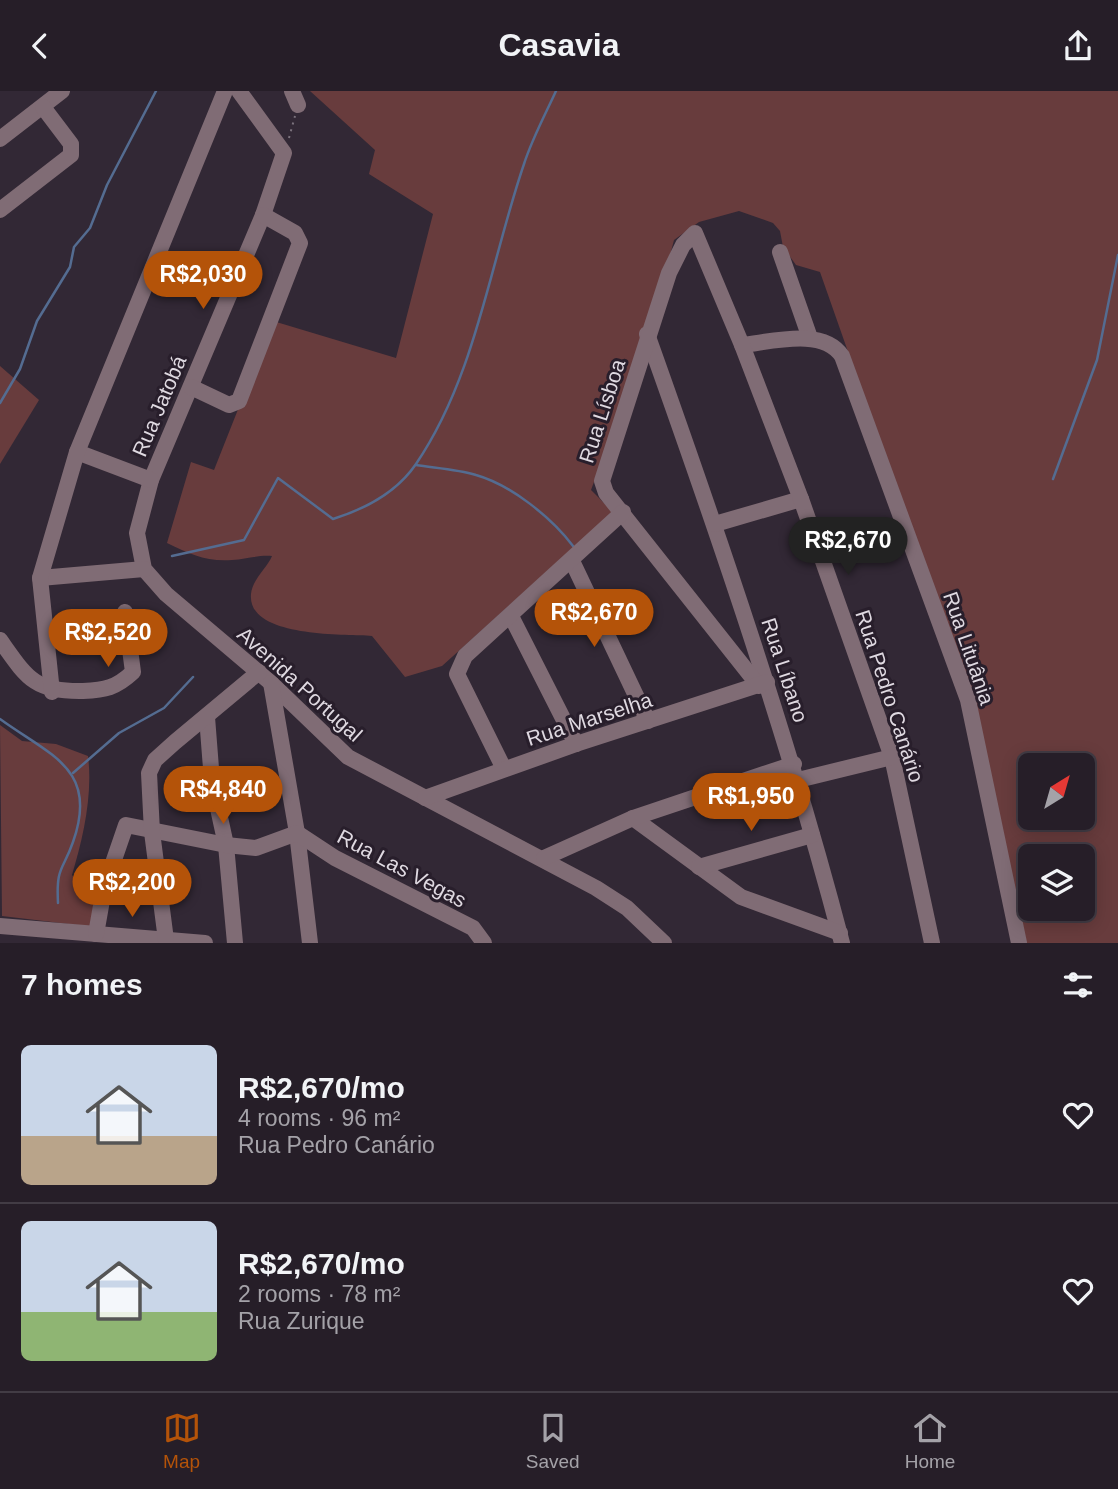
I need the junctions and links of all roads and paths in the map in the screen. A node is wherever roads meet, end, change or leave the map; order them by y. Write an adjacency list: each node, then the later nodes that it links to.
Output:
1 (62, 91): 5 (street)
2 (225, 91): 16 (street)
3 (239, 91): 7 (street)
4 (295, 98): 7 (path)
5 (43, 107): 6 (street); 8 (street)
6 (0, 139)
7 (284, 153): 9 (street, Rua Jatobá)
8 (0, 210)
9 (263, 215): 15 (street, Rua Jatobá); 15 (street)
10 (695, 233): 12 (street, Rua Lísboa); 14 (street, Rua Pedro Canário)
11 (780, 252): 13 (street)
12 (648, 334): 19 (street, Rua Lísboa); 20 (street, Rua Líbano)
13 (810, 338): 14 (street); 56 (street, Rua Lituânia)
14 (742, 345): 18 (street, Rua Pedro Canário)
15 (191, 387): 17 (street, Rua Jatobá)
16 (78, 452): 17 (street); 23 (street)
17 (151, 480): 22 (street)
18 (801, 499): 20 (street); 33 (street, Rua Pedro Canário)
19 (623, 512): 21 (street); 28 (street, Rua Lísboa)
20 (715, 524): 28 (street, Rua Líbano)
21 (572, 561): 25 (street); 31 (street)
22 (144, 569): 23 (street); 27 (street, Avenida Portugal)
23 (40, 578): 29 (street)
24 (125, 612): 29 (street)
25 (511, 615): 32 (street); 34 (street)
26 (0, 640): 29 (street)
27 (265, 678): 30 (street); 36 (street, Avenida Portugal); 39 (street)
28 (763, 684): 31 (street, Rua Marselha); 35 (street, Rua Líbano)
29 (52, 692)
30 (206, 717): 38 (street); 41 (street)
31 (648, 721): 32 (street, Rua Marselha)
32 (576, 744): 34 (street, Rua Marselha)
33 (892, 757): 35 (street); 55 (street, Rua Pedro Canário)
34 (504, 769): 36 (street, Rua Marselha)
35 (796, 772): 37 (street); 40 (street, Rua Líbano)
36 (425, 798): 42 (street, Avenida Portugal)
37 (633, 818): 42 (street); 43 (street)
38 (152, 832): 41 (street); 44 (street); 45 (street)
39 (297, 833): 41 (street); 52 (street); 53 (street, Rua Las Vegas)
40 (812, 835): 43 (street); 48 (street, Rua Líbano)
41 (226, 845): 51 (street)
42 (544, 858): 54 (street, Avenida Portugal)
43 (699, 867): 48 (street)
44 (104, 889): 45 (street); 47 (street)
45 (159, 890): 49 (street)
46 (0, 926): 47 (street)
47 (96, 934): 49 (street)
48 (841, 938)
49 (166, 940): 50 (street)
50 (205, 943)
51 (235, 943)
52 (310, 943)
53 (484, 943)
54 (664, 943)
55 (932, 943)
56 (1019, 943)

